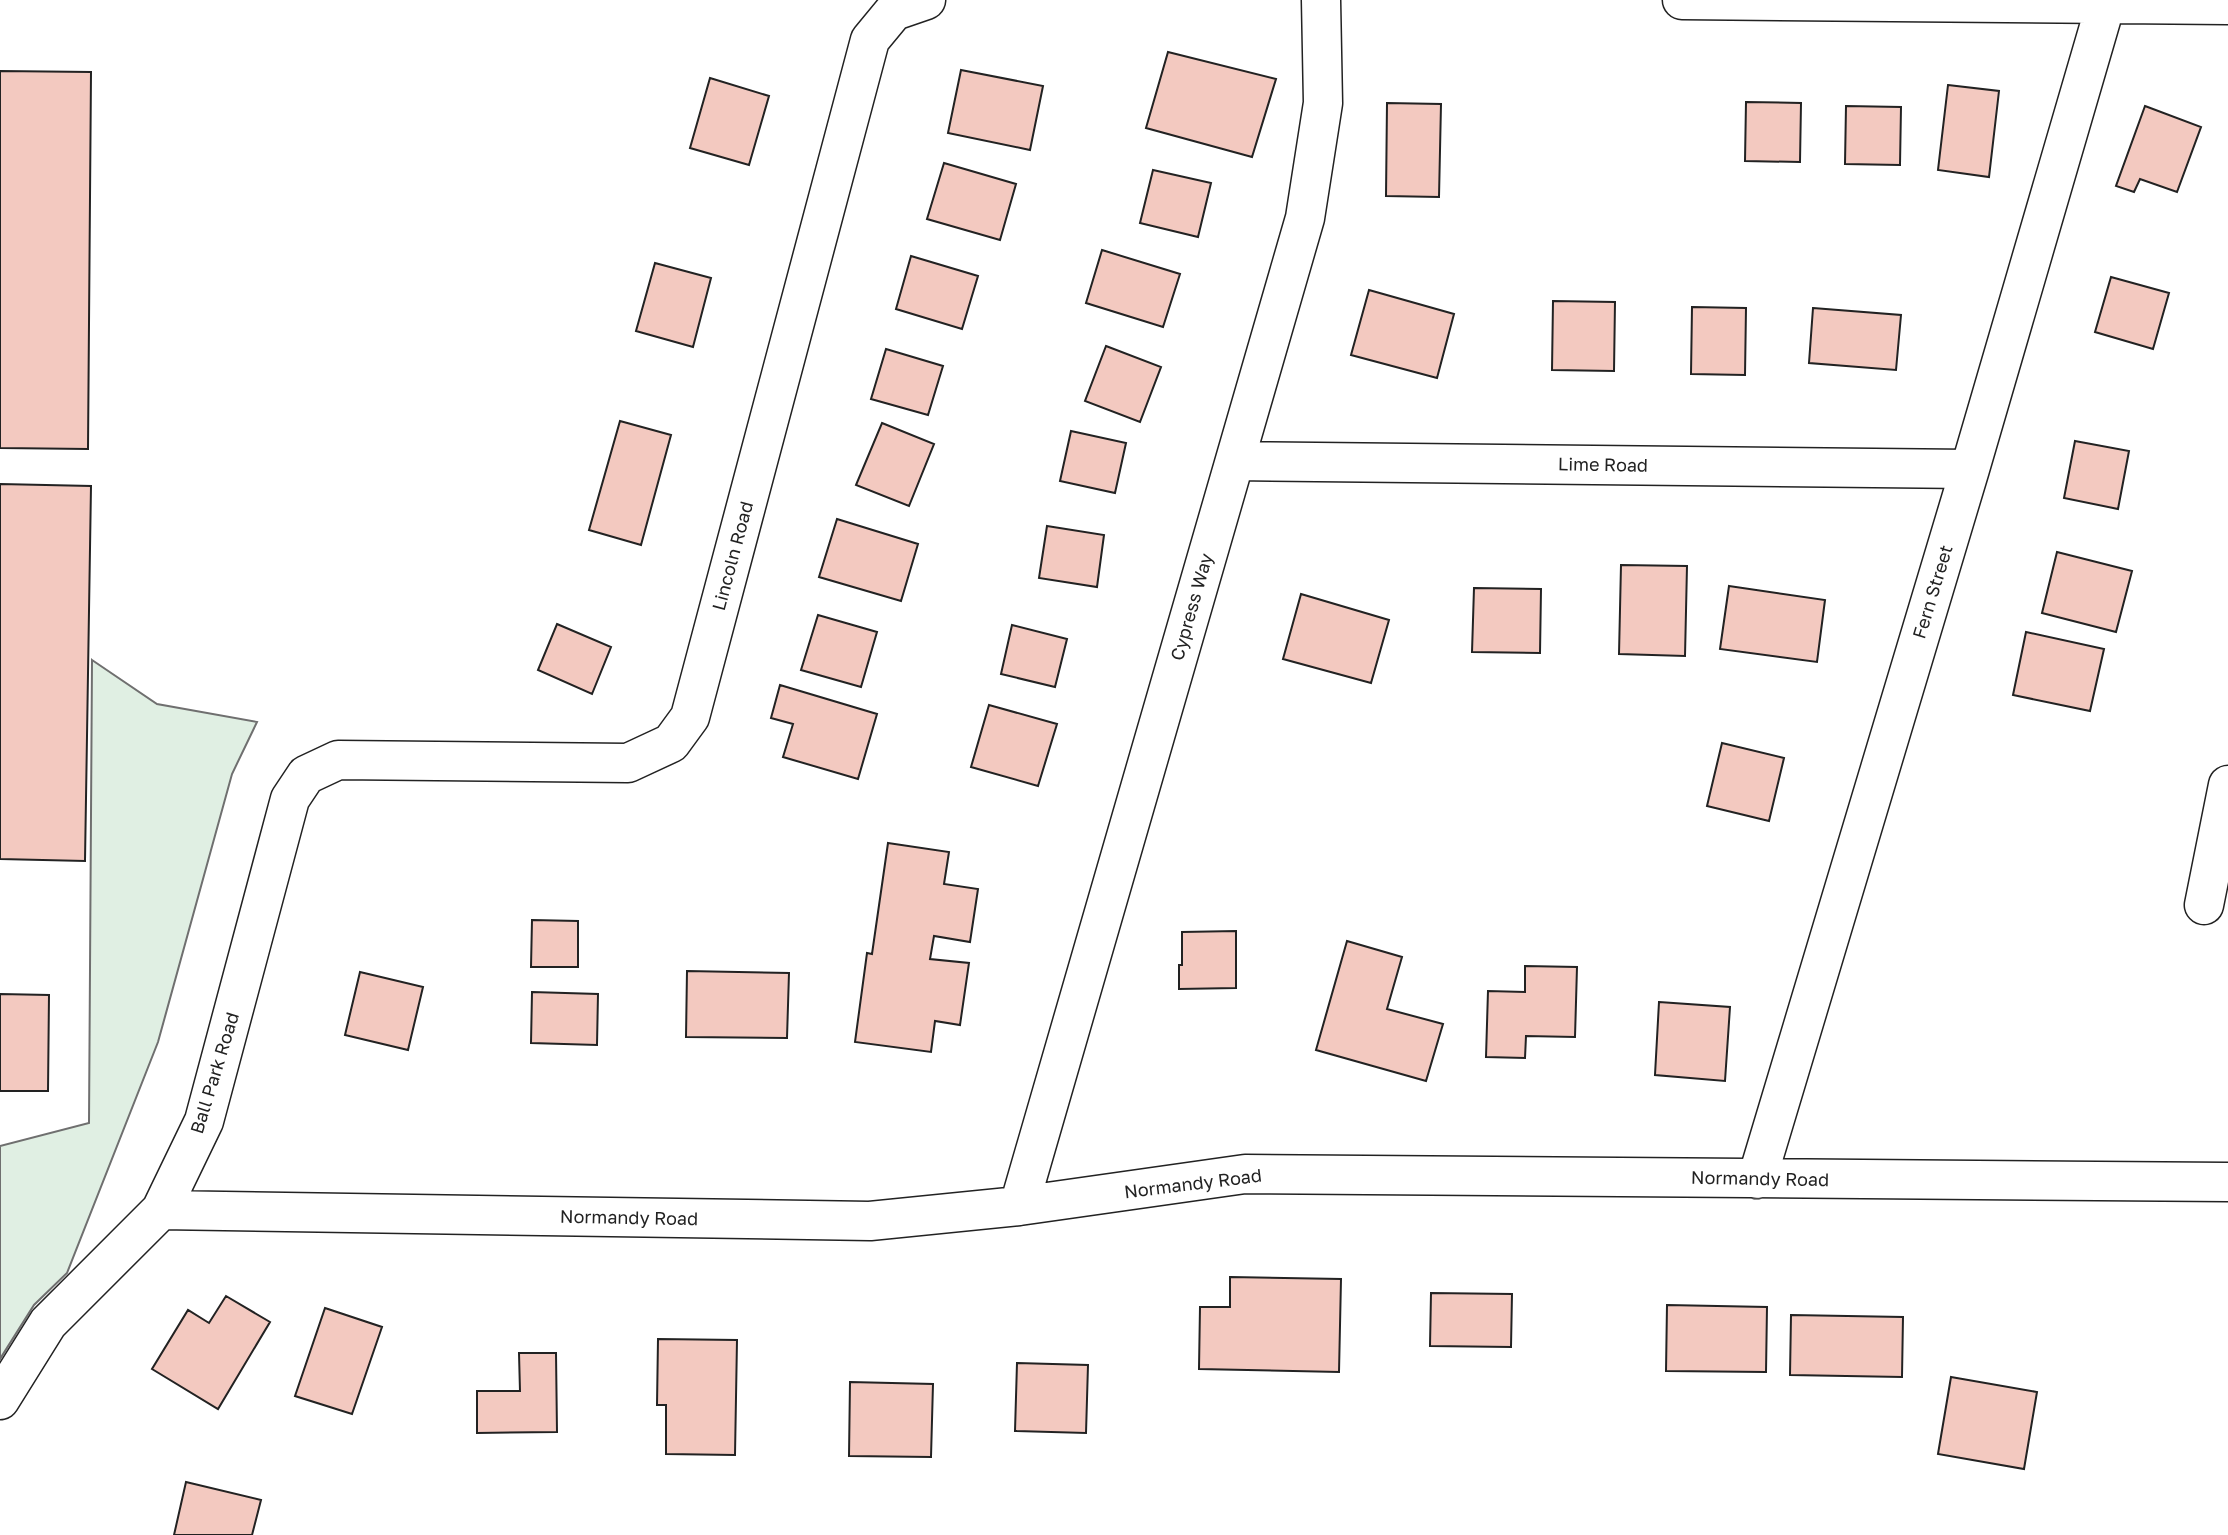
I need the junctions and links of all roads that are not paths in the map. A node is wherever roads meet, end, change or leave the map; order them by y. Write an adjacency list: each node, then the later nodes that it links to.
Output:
1 (1321, 0): 6 (street, Cypress Way)
2 (1682, 0): 3 (street)
3 (2106, 3): 4 (street); 7 (street, Fern Street)
4 (2228, 5)
5 (910, 6): 8 (street, Lincoln Road)
6 (1235, 461): 7 (street, Lime Road); 13 (street, Cypress Way)
7 (1970, 469): 11 (street, Fern Street)
8 (306, 775): 14 (street, Ball Park Road)
9 (2226, 805): 10 (street)
10 (2204, 905)
11 (1756, 1179): 12 (street, Normandy Road); 13 (street, Normandy Road)
12 (2228, 1182)
13 (1019, 1206): 14 (street, Normandy Road)
14 (161, 1210): 15 (street, Ball Park Road)
15 (0, 1399)

